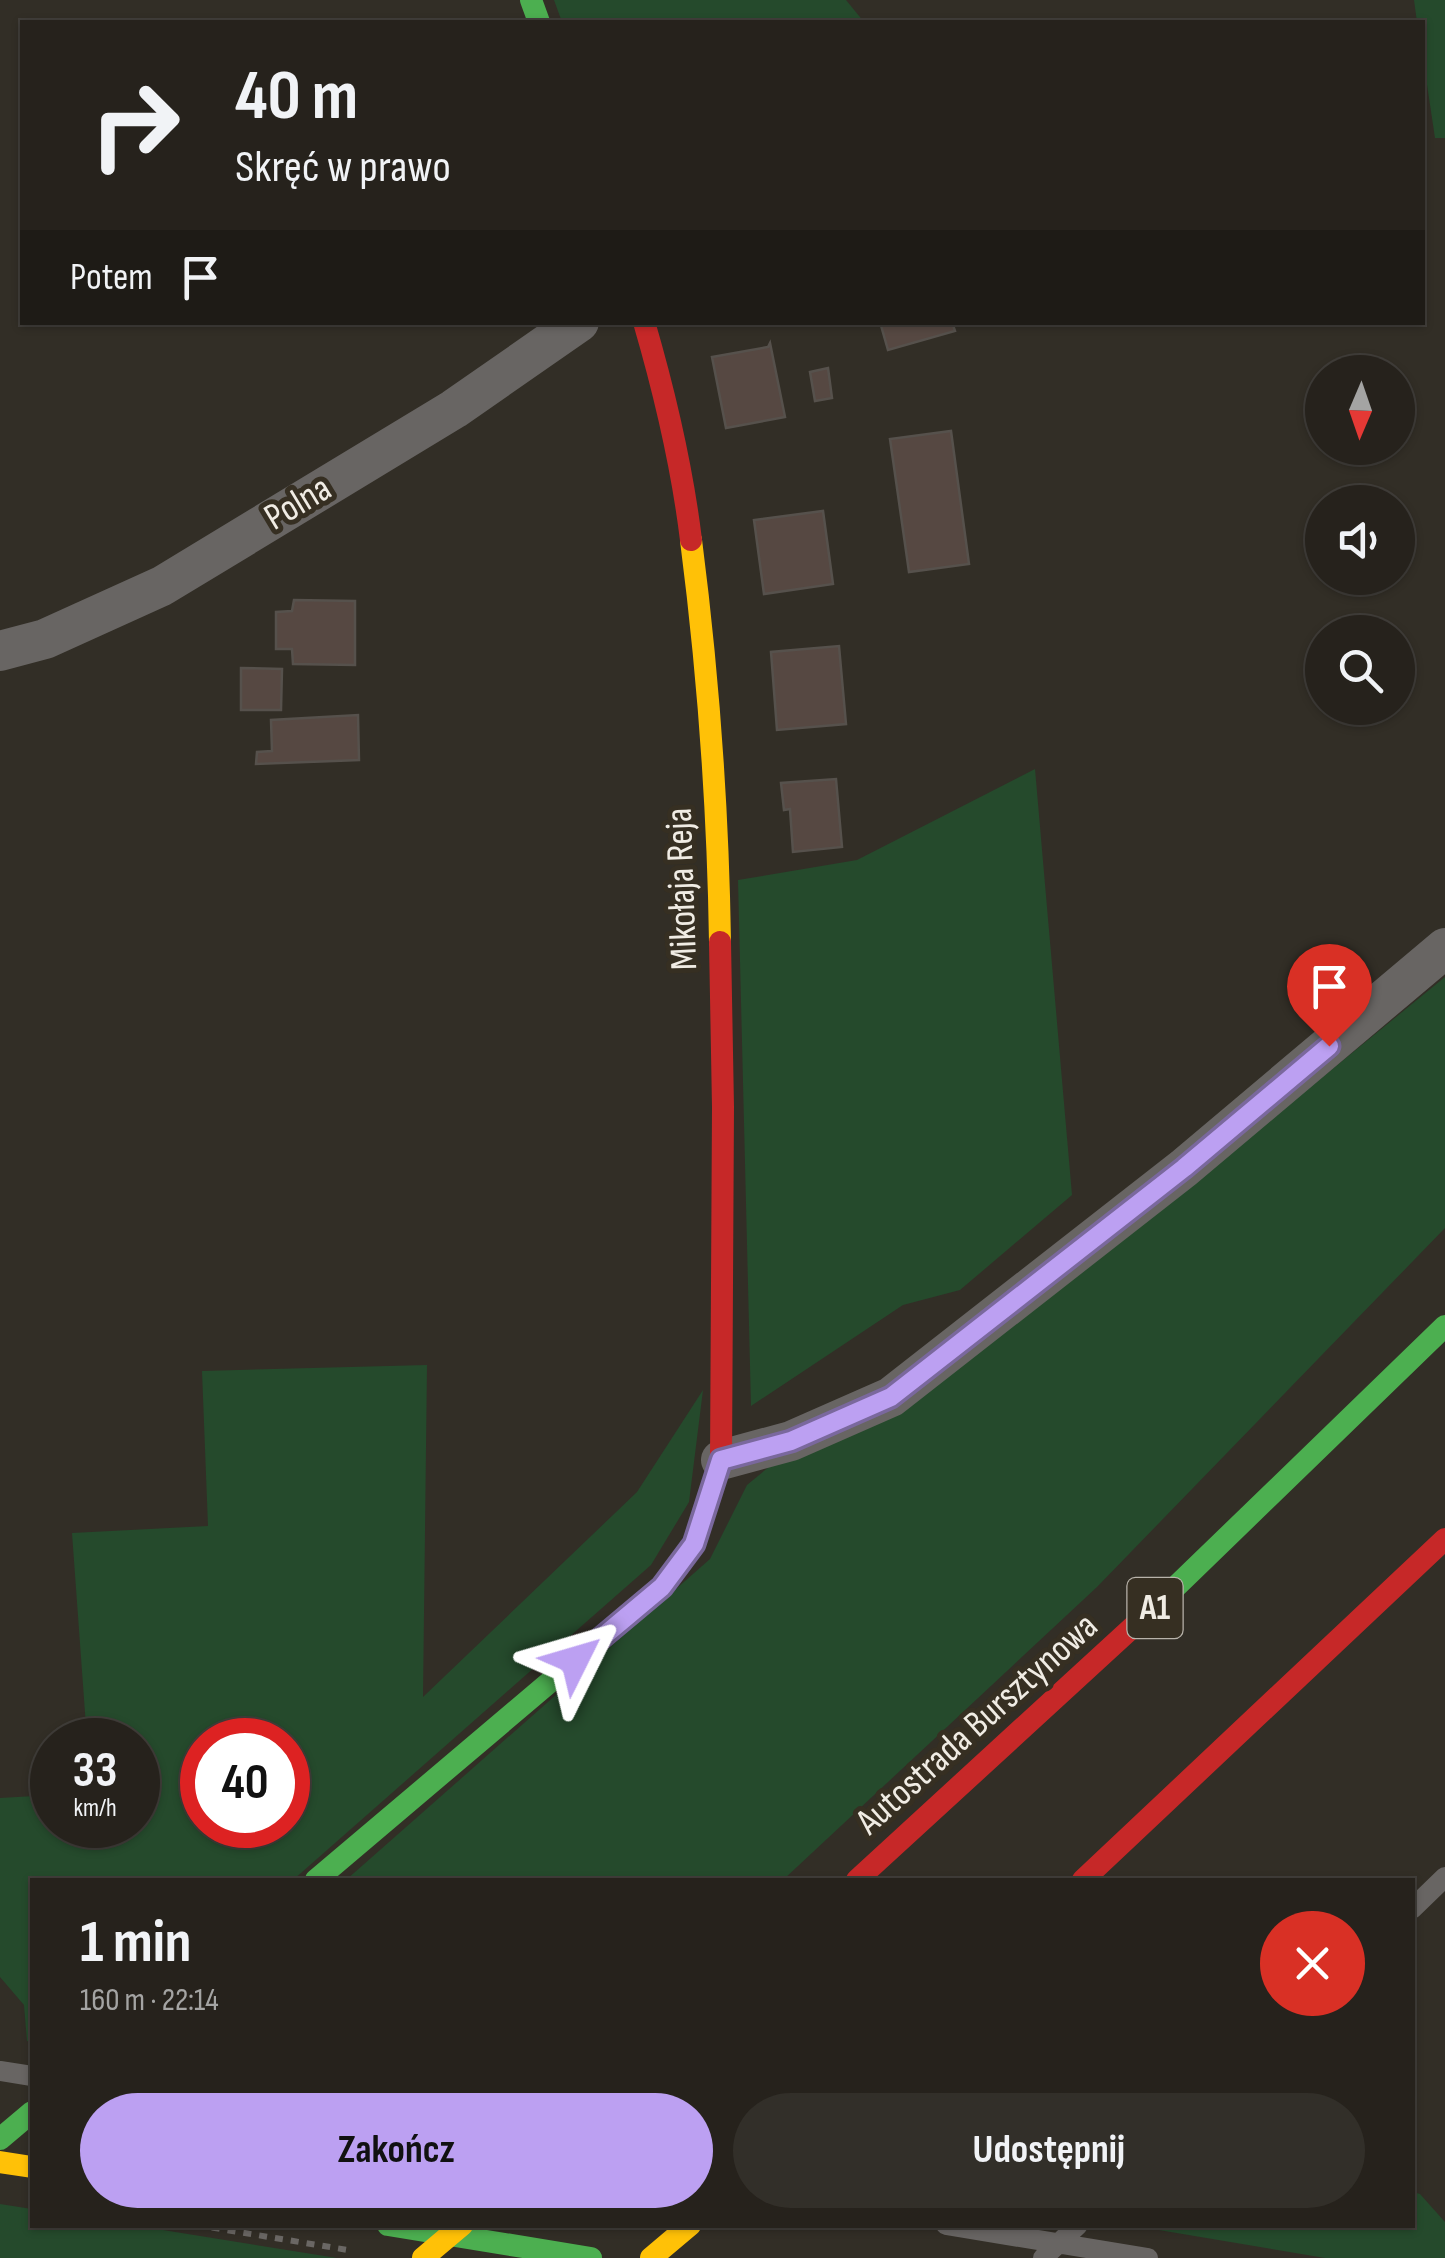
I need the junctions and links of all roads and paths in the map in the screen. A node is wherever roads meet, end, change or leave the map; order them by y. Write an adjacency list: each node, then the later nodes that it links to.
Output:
1 (575, 325): 3 (street, Polna)
2 (645, 325): 6 (main road, Mikołaja Reja)
3 (0, 651)
4 (1445, 948): 6 (street)
5 (1445, 1326): 9 (main road, Autostrada Bursztynowa / A1)
6 (721, 1460): 8 (main road, Mikołaja Reja)
7 (1445, 1539): 10 (main road)
8 (318, 1878)
9 (859, 1878)
10 (1085, 1878)
11 (1445, 1878): 12 (lane)
12 (1415, 1906)
13 (0, 2071): 14 (lane)
14 (30, 2076)
15 (30, 2114): 16 (main road)
16 (0, 2138)
17 (0, 2162): 18 (main road)
18 (30, 2167)
19 (215, 2228): 25 (path)
20 (406, 2228): 28 (main road)
21 (459, 2228): 27 (main road)
22 (686, 2228): 29 (main road)
23 (964, 2228): 26 (lane)
24 (1075, 2228): 30 (lane)
25 (363, 2252)
26 (1141, 2257): 31 (lane)
27 (424, 2258)
28 (591, 2258)
29 (651, 2258)
30 (1042, 2258)
31 (1148, 2258)

